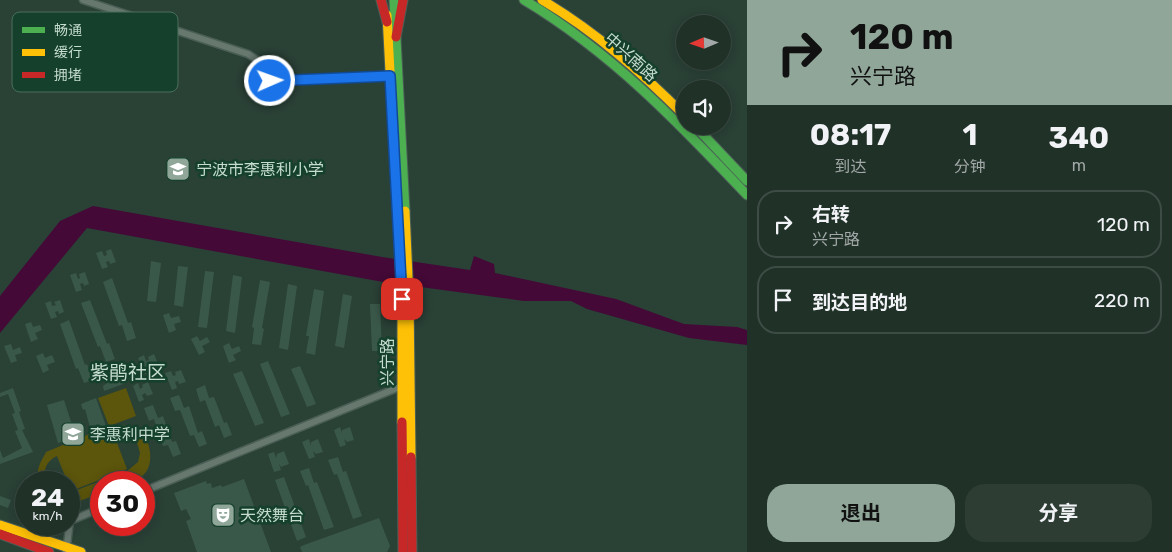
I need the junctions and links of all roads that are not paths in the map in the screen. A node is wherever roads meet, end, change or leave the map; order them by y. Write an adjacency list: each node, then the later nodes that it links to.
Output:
1 (83, 0): 8 (street)
2 (381, 0): 9 (main road, 兴宁路)
3 (386, 0): 9 (main road, 兴宁路)
4 (394, 0): 11 (main road, 兴宁路)
5 (403, 0): 11 (main road, 兴宁路)
6 (524, 0): 12 (main road, 中兴南路)
7 (542, 0): 12 (main road, 中兴南路)
8 (120, 12)
9 (387, 22): 13 (main road, 兴宁路)
10 (178, 31): 13 (street)
11 (396, 37): 18 (main road, 兴宁路)
12 (594, 38): 14 (main road, 中兴南路); 17 (main road, 中兴南路)
13 (390, 76): 18 (main road, 兴宁路)
14 (676, 107)
15 (704, 135): 16 (main road)
16 (747, 181)
17 (747, 194)
18 (403, 229): 19 (main road, 兴宁路)
19 (406, 300): 20 (main road, 兴宁路); 29 (main road, 兴宁路)
20 (402, 386): 21 (street); 28 (main road, 兴宁路)
21 (155, 487)
22 (90, 513): 25 (street)
23 (0, 525): 25 (main road)
24 (0, 534): 26 (main road)
25 (66, 550): 27 (main road)
26 (49, 552)
27 (81, 552)
28 (402, 552)
29 (412, 552)

